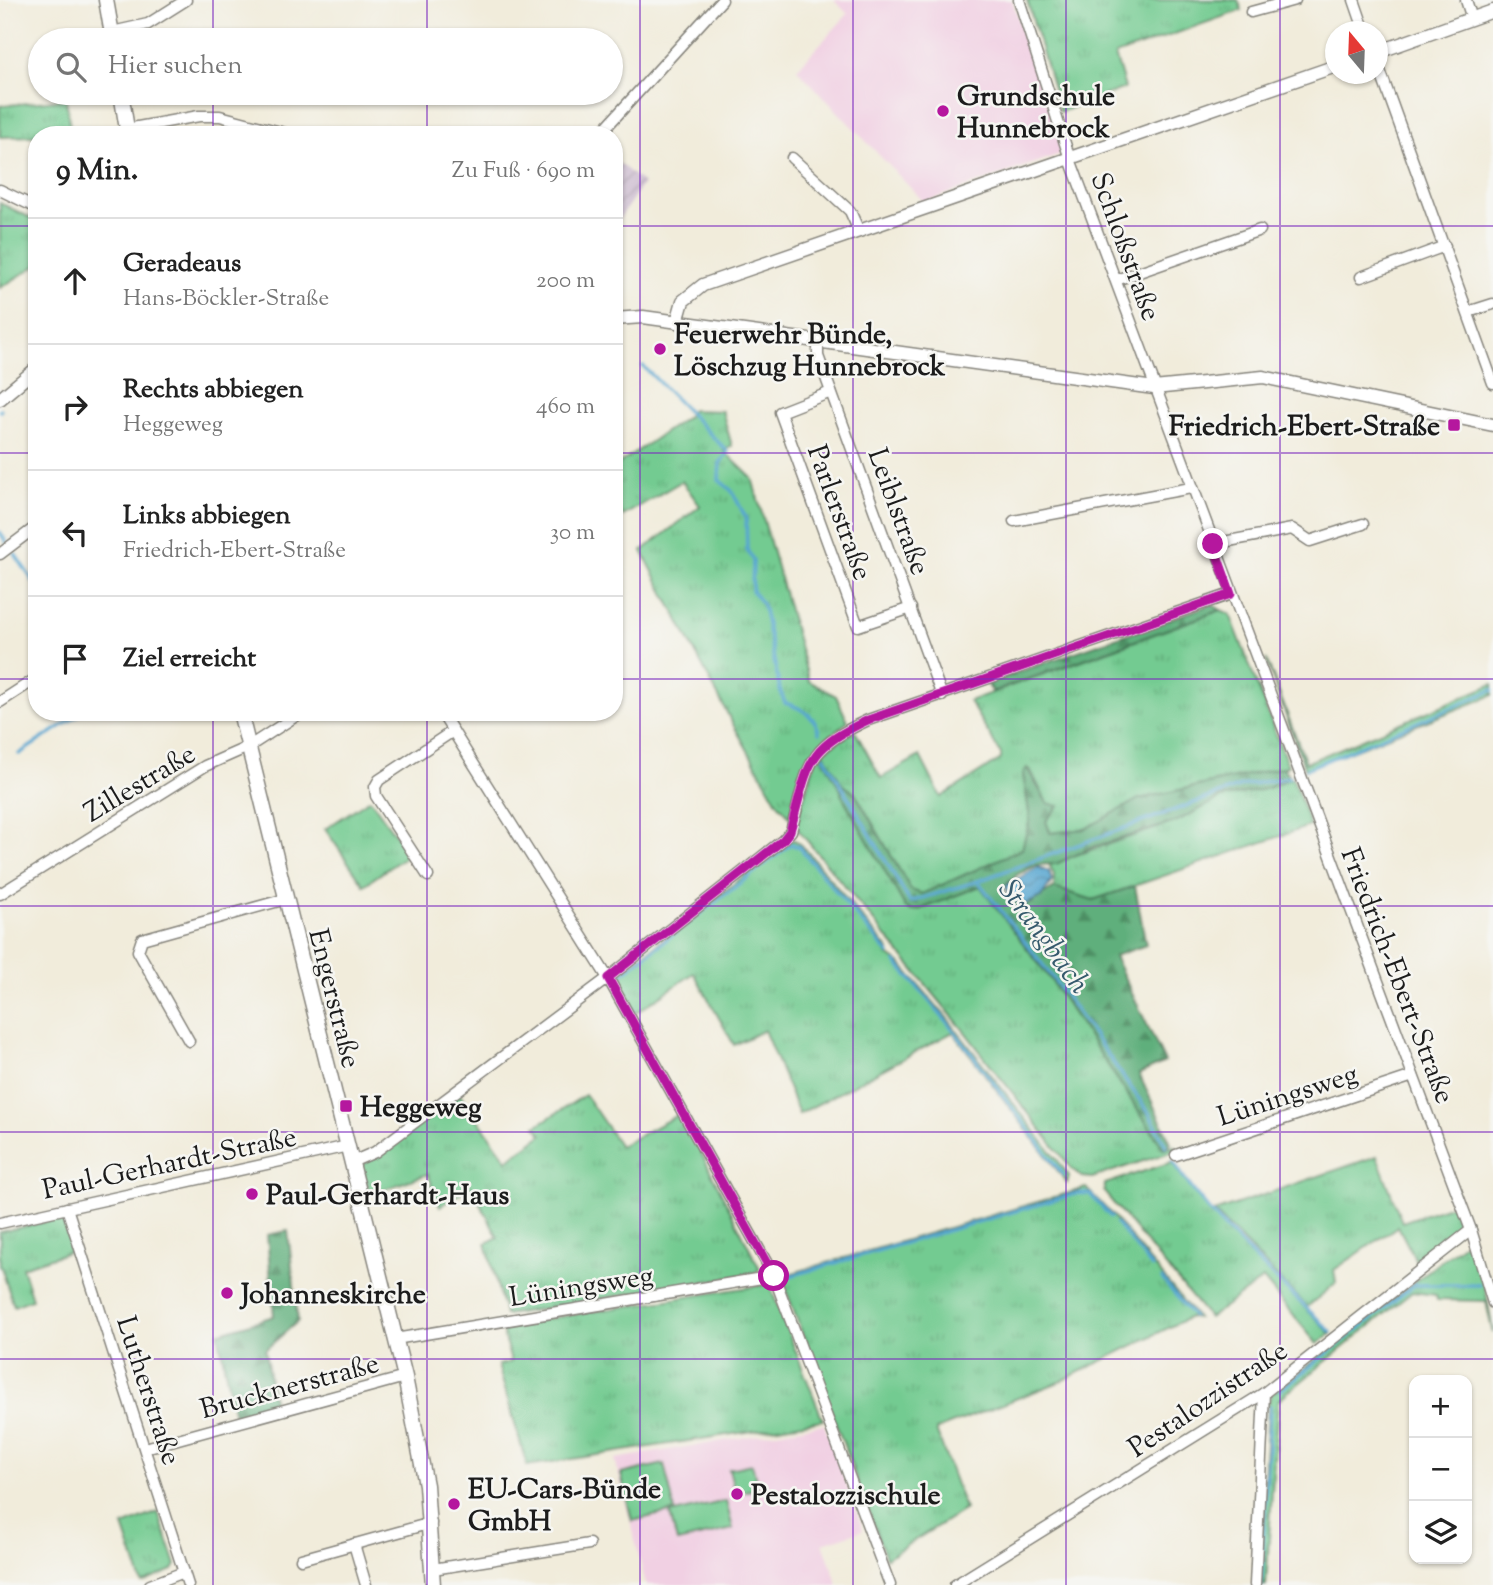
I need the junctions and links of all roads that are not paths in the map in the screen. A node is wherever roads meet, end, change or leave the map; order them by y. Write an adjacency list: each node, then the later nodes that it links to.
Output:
1 (106, 0): 12 (main road)
2 (186, 0): 13 (street)
3 (722, 0): 21 (street)
4 (1019, 0): 23 (street, Schloßstraße)
5 (1295, 0): 9 (street)
6 (1354, 0): 11 (street)
7 (1466, 0): 10 (street)
8 (1493, 11): 10 (street)
9 (1251, 12)
10 (1472, 19): 14 (street)
11 (1361, 21)
12 (111, 28)
13 (136, 28)
14 (1388, 47)
15 (1325, 70): 23 (street)
16 (1384, 84): 28 (street)
17 (123, 105): 18 (main road)
18 (126, 126)
19 (154, 126): 20 (street)
20 (258, 126)
21 (607, 126)
22 (792, 158): 26 (street)
23 (1070, 159): 26 (street); 30 (street, Schloßstraße)
24 (0, 190): 25 (street)
25 (28, 204)
26 (859, 230): 34 (street)
27 (1260, 230): 30 (street)
28 (1445, 246): 29 (street); 32 (street)
29 (1361, 277)
30 (1116, 280): 38 (street, Schloßstraße)
31 (1493, 303): 32 (street)
32 (1468, 312): 37 (street)
33 (623, 318): 34 (street)
34 (677, 322): 35 (street)
35 (818, 342): 38 (street); 39 (street, Leiblstraße)
36 (28, 376): 40 (street)
37 (1493, 383)
38 (1154, 388): 41 (street); 42 (street, Friedrich-Ebert-Straße)
39 (831, 392): 49 (street, Leiblstraße); 49 (street, Parlerstraße)
40 (0, 399)
41 (1493, 425)
42 (1191, 488): 43 (street); 46 (street, Friedrich-Ebert-Straße)
43 (1014, 522)
44 (1363, 524): 46 (street)
45 (28, 533): 47 (street)
46 (1213, 544): 48 (street, Friedrich-Ebert-Straße)
47 (0, 553)
48 (1231, 594): 51 (street); 63 (street, Friedrich-Ebert-Straße)
49 (911, 608): 51 (street, Leiblstraße)
50 (28, 684): 52 (street)
51 (942, 696): 61 (street)
52 (0, 702)
53 (242, 721): 57 (main road, Engerstraße)
54 (288, 721): 57 (street, Zillestraße)
55 (447, 721): 56 (street)
56 (453, 731): 58 (street); 61 (street)
57 (248, 747): 59 (street, Zillestraße); 60 (main road, Engerstraße)
58 (428, 876)
59 (0, 894)
60 (286, 900): 62 (street); 64 (main road, Engerstraße)
61 (608, 978): 66 (street); 70 (street)
62 (189, 1041)
63 (1413, 1076): 65 (street, Lüningsweg); 69 (street, Friedrich-Ebert-Straße)
64 (348, 1146): 66 (main road, Engerstraße); 67 (street, Paul-Gerhardt-Straße)
65 (1176, 1155)
66 (352, 1162): 72 (main road, Engerstraße)
67 (67, 1208): 68 (street, Paul-Gerhardt-Straße); 75 (street, Lutherstraße)
68 (0, 1223)
69 (1471, 1230): 71 (street, Friedrich-Ebert-Straße); 74 (street, Pestalozzistraße)
70 (774, 1276): 72 (street, Lüningsweg); 86 (street)
71 (1493, 1303)
72 (395, 1339): 73 (main road, Engerstraße)
73 (405, 1377): 75 (street, Brucknerstraße); 76 (main road, Engerstraße)
74 (1264, 1393): 87 (street, Pestalozzistraße); 88 (street)
75 (145, 1448): 81 (street, Lutherstraße)
76 (430, 1524): 77 (street); 80 (main road, Engerstraße)
77 (354, 1544): 79 (street); 84 (street)
78 (589, 1544): 80 (street)
79 (301, 1559)
80 (433, 1569): 85 (main road, Engerstraße)
81 (184, 1572): 82 (street); 83 (street, Lutherstraße)
82 (150, 1585)
83 (188, 1585)
84 (366, 1585)
85 (433, 1585)
86 (890, 1585)
87 (955, 1585)
88 (1255, 1585)

